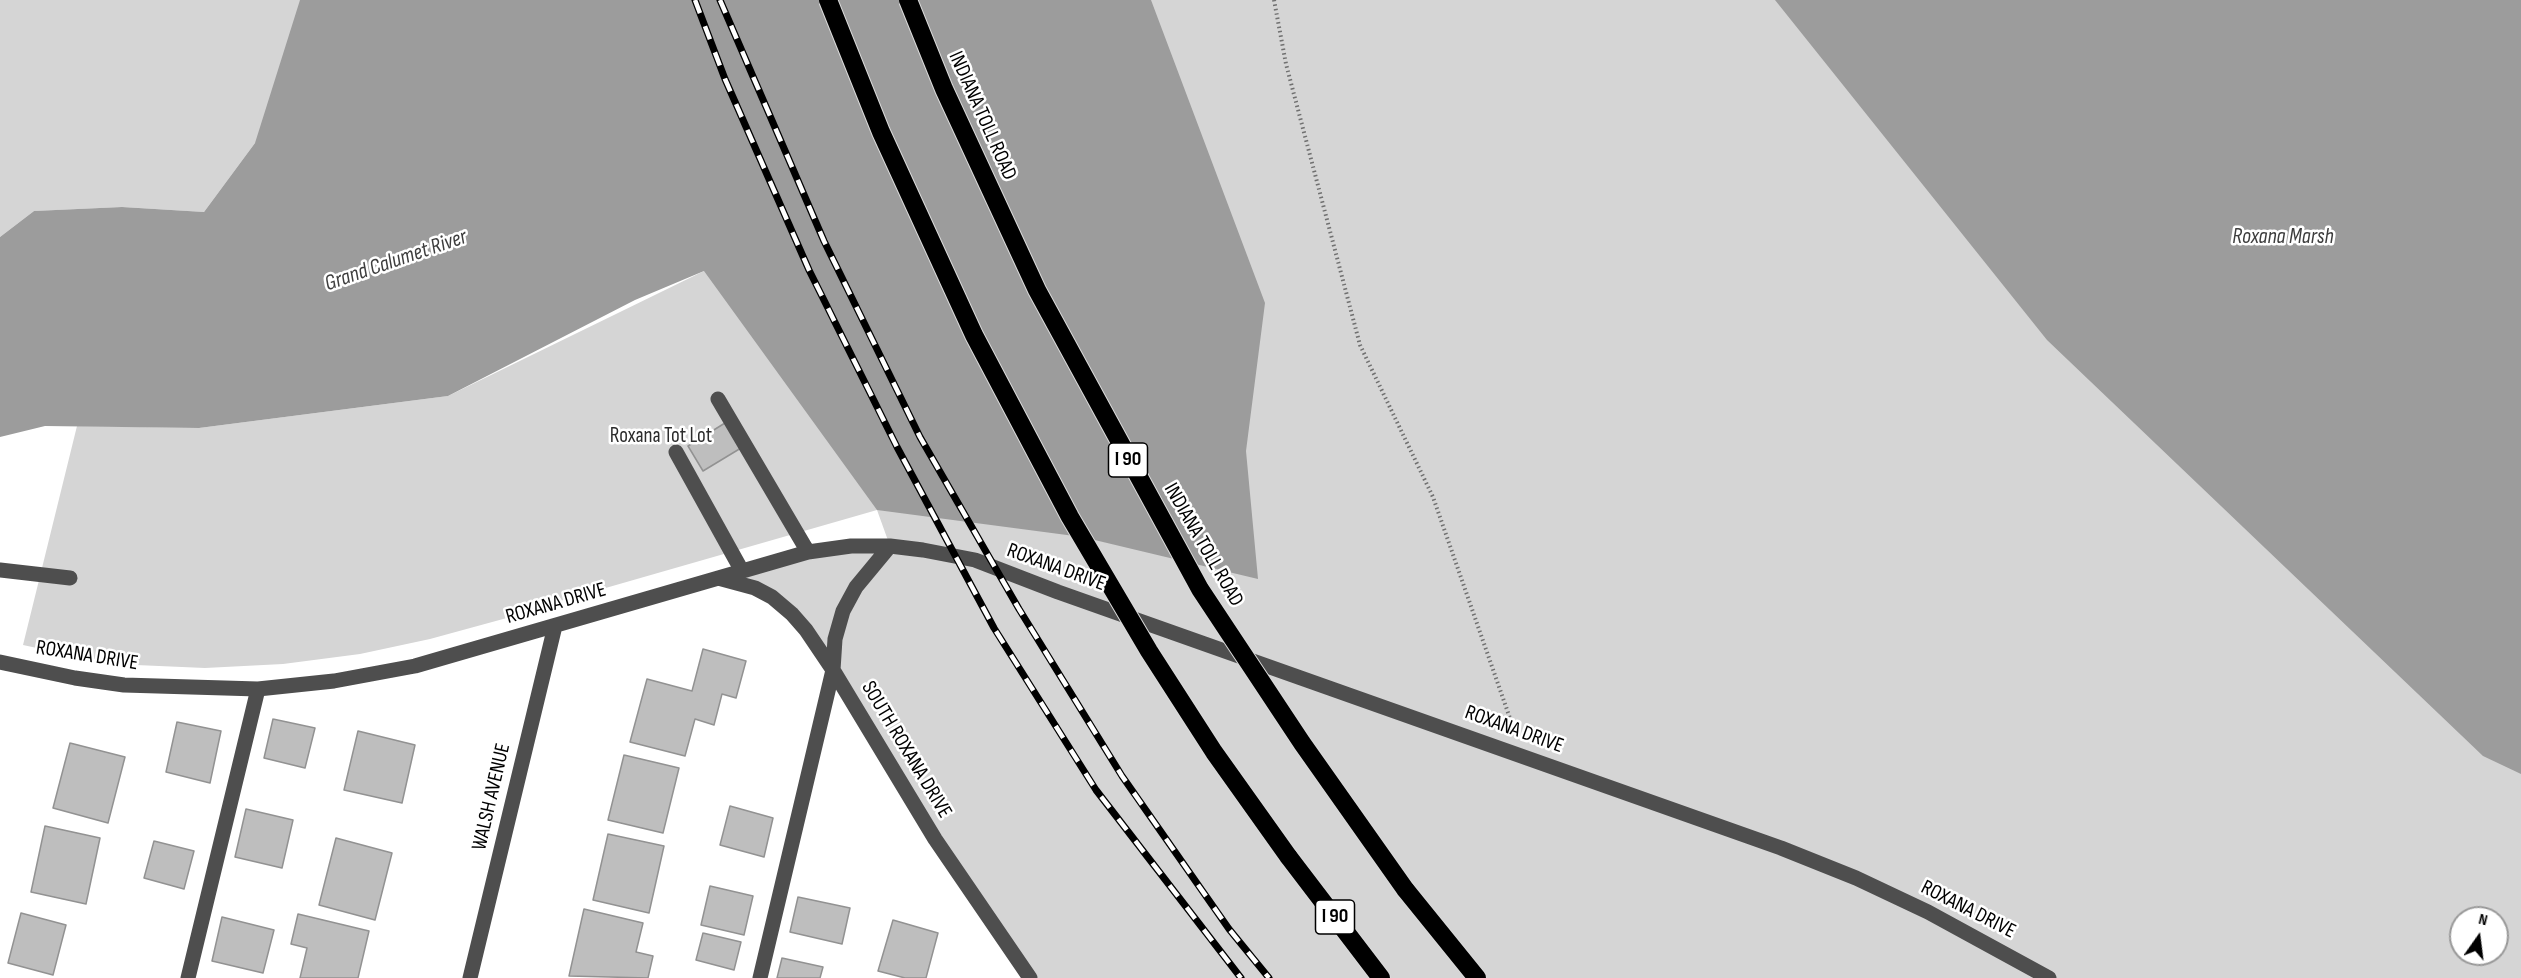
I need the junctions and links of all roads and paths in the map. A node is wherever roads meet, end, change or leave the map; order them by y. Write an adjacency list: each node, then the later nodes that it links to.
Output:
1 (828, 0): 21 (highway, I 90, bridge)
2 (908, 0): 22 (highway, INDIANA TOLL ROAD / I 90, bridge)
3 (1274, 0): 16 (path)
4 (718, 399): 7 (street)
5 (676, 452): 9 (street)
6 (890, 546): 7 (street, ROXANA DRIVE); 14 (street); 16 (street, ROXANA DRIVE)
7 (808, 552): 9 (street, ROXANA DRIVE)
8 (0, 570): 10 (street)
9 (742, 571): 11 (street, ROXANA DRIVE)
10 (70, 578)
11 (718, 578): 12 (street, ROXANA DRIVE); 14 (street, SOUTH ROXANA DRIVE)
12 (555, 626): 15 (street, ROXANA DRIVE); 18 (street, WALSH AVENUE)
13 (0, 662): 15 (street, ROXANA DRIVE)
14 (833, 670): 19 (street); 20 (street, SOUTH ROXANA DRIVE)
15 (258, 688): 17 (street)
16 (1524, 756): 23 (street, ROXANA DRIVE)
17 (188, 978)
18 (470, 978)
19 (760, 978)
20 (1029, 978)
21 (1381, 978)
22 (1477, 978)
23 (2049, 978)

